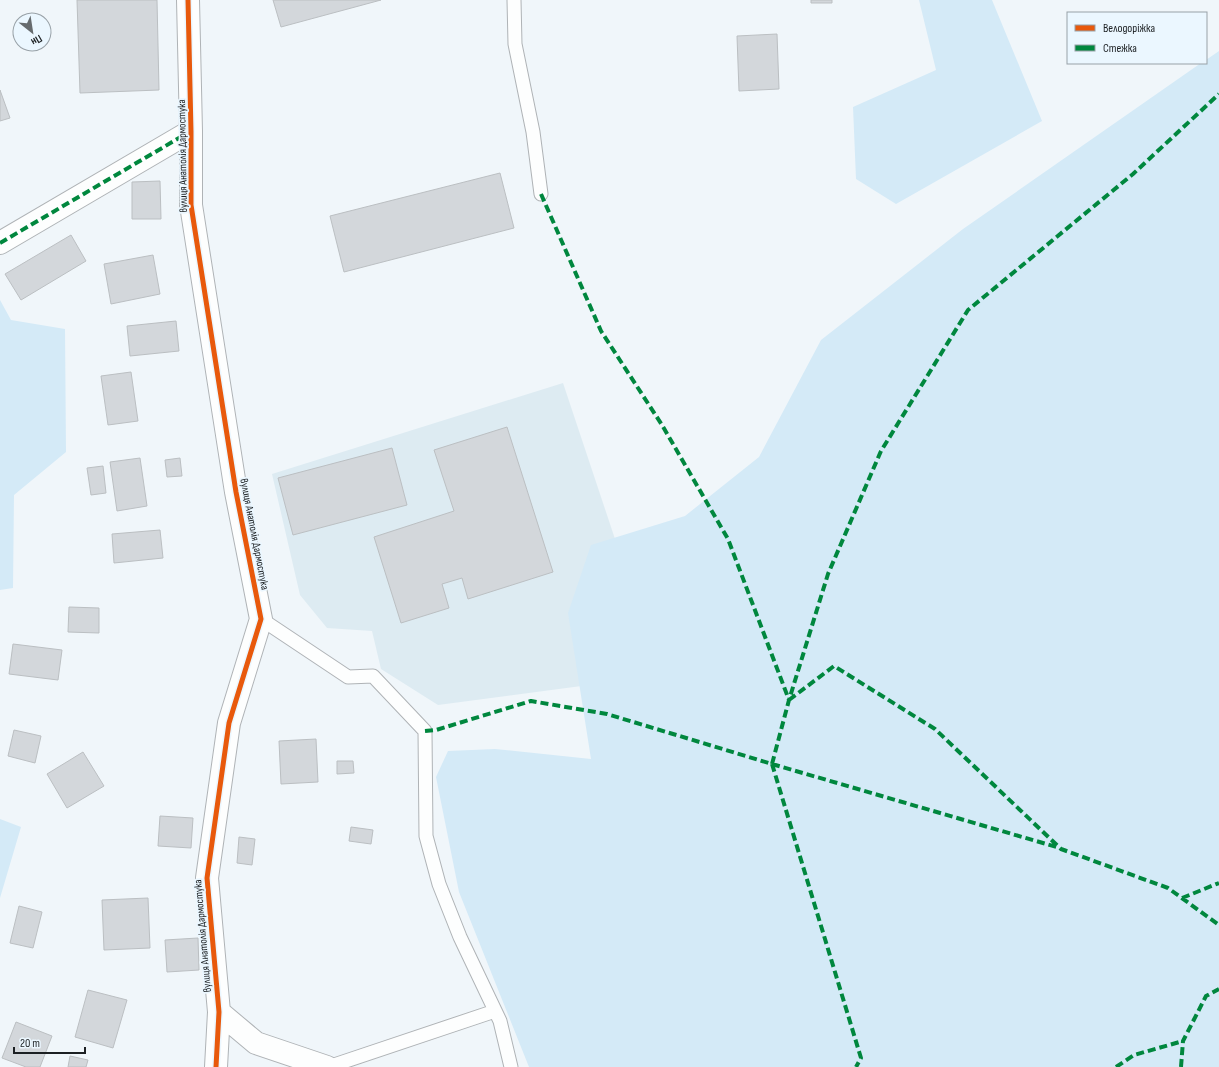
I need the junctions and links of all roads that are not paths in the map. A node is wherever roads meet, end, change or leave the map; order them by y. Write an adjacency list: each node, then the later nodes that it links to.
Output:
1 (188, 0): 3 (street, вулиця Анатолія Дармостука)
2 (514, 0): 4 (lane)
3 (191, 131): 5 (street); 6 (street, вулиця Анатолія Дармостука)
4 (541, 194)
5 (0, 243)
6 (260, 619): 7 (lane); 8 (street, вулиця Анатолія Дармостука)
7 (495, 1011): 10 (lane); 11 (lane)
8 (219, 1012): 9 (street, вулиця Анатолія Дармостука); 10 (street)
9 (216, 1067)
10 (327, 1067)
11 (510, 1067)

